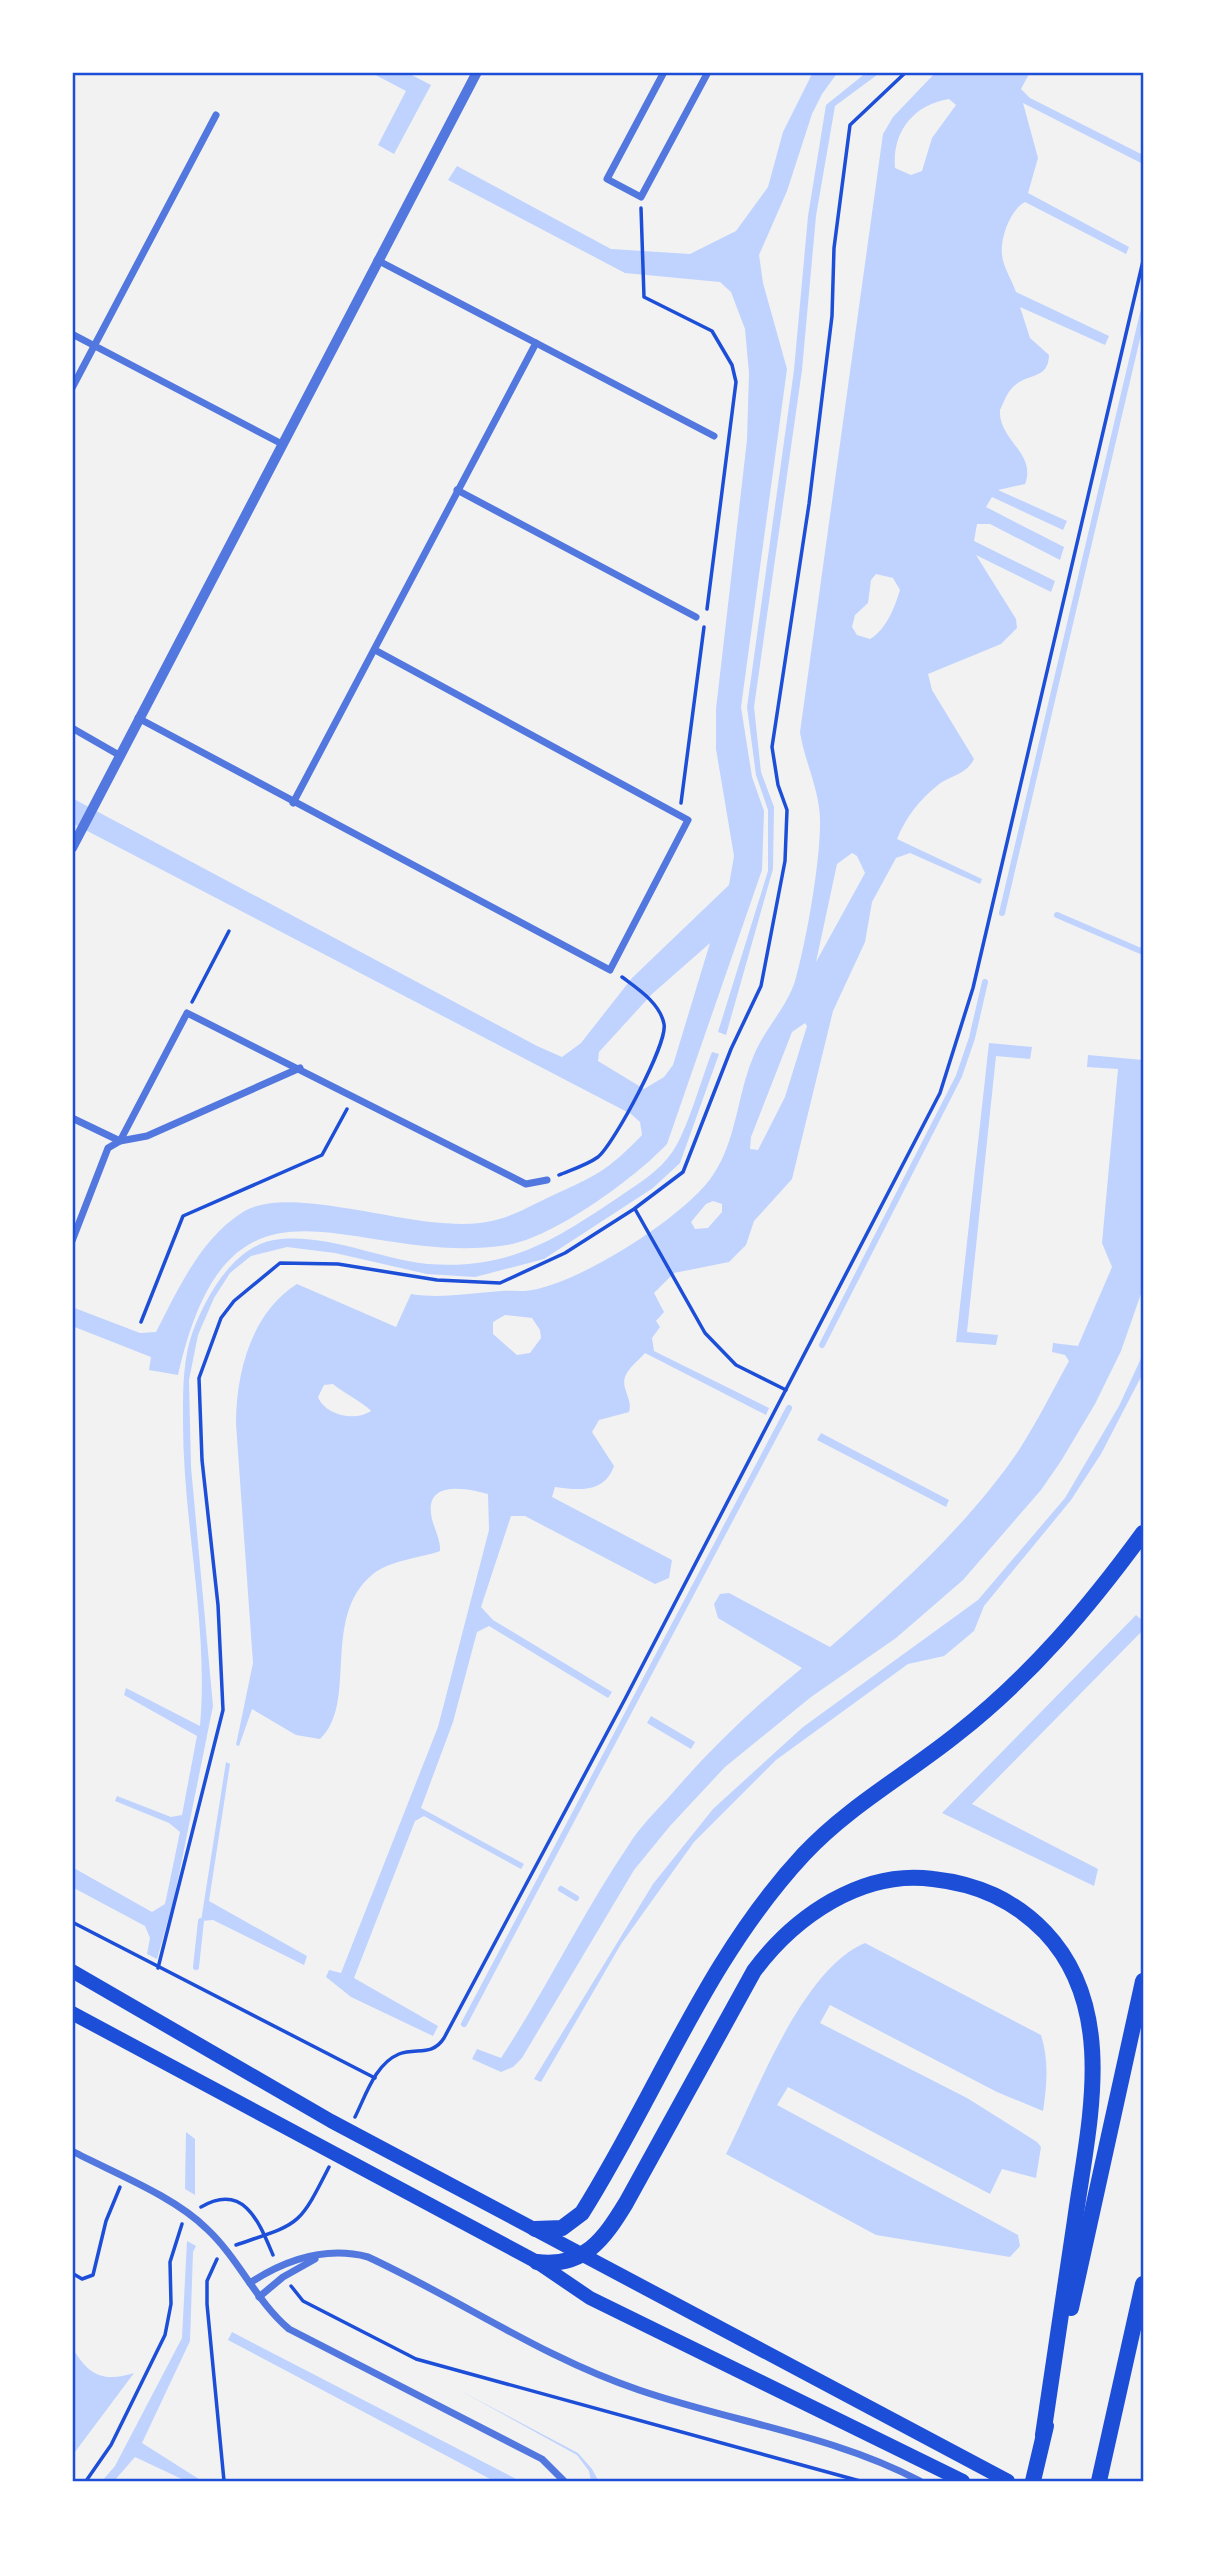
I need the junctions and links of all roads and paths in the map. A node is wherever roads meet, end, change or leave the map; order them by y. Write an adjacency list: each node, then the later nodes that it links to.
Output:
1 (477, 72): 7 (street)
2 (664, 72): 6 (street)
3 (708, 72): 6 (street)
4 (906, 72): 32 (path)
5 (216, 115): 11 (street)
6 (641, 197): 22 (path)
7 (377, 260): 10 (street); 14 (street)
8 (1143, 261): 35 (path)
9 (72, 334): 11 (street)
10 (537, 343): 13 (street); 15 (street)
11 (94, 346): 12 (street); 14 (street)
12 (72, 388)
13 (714, 436)
14 (282, 444): 18 (street)
15 (457, 490): 16 (street); 17 (street)
16 (696, 617)
17 (375, 650): 21 (street); 22 (street)
18 (138, 718): 20 (street); 21 (street)
19 (72, 729): 20 (street)
20 (119, 755): 23 (street)
21 (293, 803): 22 (street)
22 (679, 816)
23 (72, 848)
24 (229, 931): 26 (path)
25 (624, 979): 31 (path)
26 (187, 1013): 27 (street); 30 (street)
27 (300, 1068): 28 (street); 30 (street)
28 (354, 1095): 31 (street); 34 (path)
29 (72, 1118): 30 (street)
30 (121, 1141): 33 (street)
31 (547, 1180)
32 (634, 1209): 35 (path); 38 (path)
33 (72, 1241)
34 (141, 1322)
35 (786, 1390): 38 (path)
36 (1143, 1533): 45 (highway)
37 (72, 1922): 38 (path)
38 (158, 1968)
39 (72, 1971): 45 (main road)
40 (1143, 1982): 59 (highway)
41 (72, 2013): 50 (main road)
42 (72, 2151): 43 (street)
43 (124, 2179): 44 (street); 52 (path)
44 (190, 2214): 46 (path); 47 (street); 61 (path)
45 (536, 2229): 49 (main road)
46 (265, 2235): 47 (path); 51 (path)
47 (226, 2248): 54 (street); 62 (path)
48 (325, 2253): 51 (street); 53 (street); 65 (street)
49 (584, 2255): 50 (highway); 59 (highway); 66 (main road)
50 (537, 2262): 60 (main road)
51 (278, 2265): 54 (street)
52 (72, 2273)
53 (284, 2277): 56 (street); 64 (path)
54 (250, 2283): 56 (street)
55 (1143, 2284): 58 (highway)
56 (259, 2297): 63 (street)
57 (1143, 2317): 58 (highway)
58 (1123, 2375): 68 (highway)
59 (1043, 2435): 67 (highway)
60 (960, 2480)
61 (86, 2481)
62 (224, 2481)
63 (564, 2481)
64 (860, 2481)
65 (920, 2481)
66 (1008, 2481)
67 (1033, 2481)
68 (1099, 2481)

